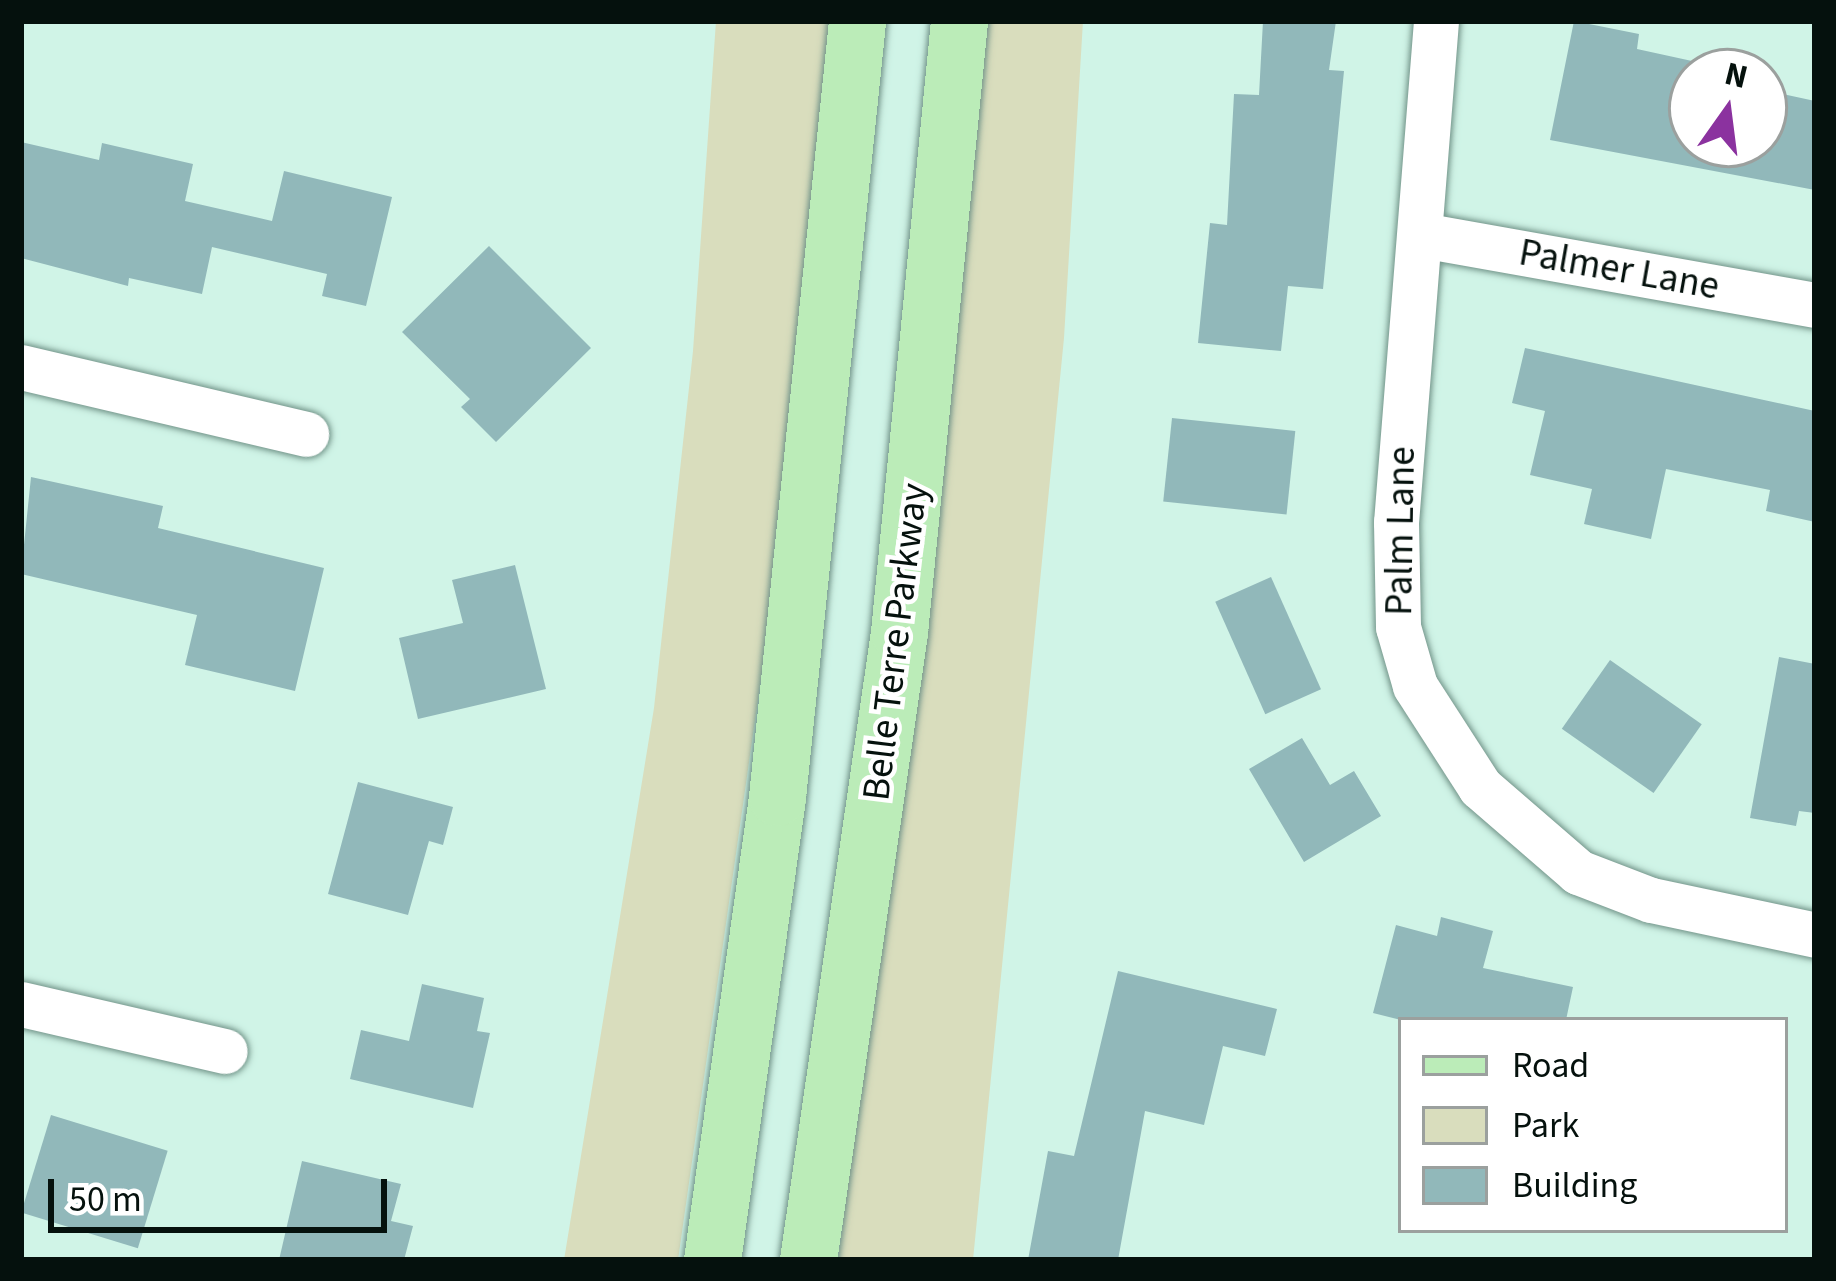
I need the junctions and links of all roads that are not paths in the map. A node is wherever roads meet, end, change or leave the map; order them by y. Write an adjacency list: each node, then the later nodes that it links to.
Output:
1 (857, 21): 11 (main road)
2 (959, 21): 12 (main road, Belle Terre Parkway)
3 (1436, 21): 4 (street, Palm Lane)
4 (1422, 235): 5 (street, Palmer Lane); 8 (street, Palm Lane)
5 (1815, 305)
6 (21, 367): 7 (street)
7 (306, 434)
8 (1815, 935)
9 (21, 1004): 10 (street)
10 (225, 1051)
11 (712, 1260)
12 (808, 1260)

